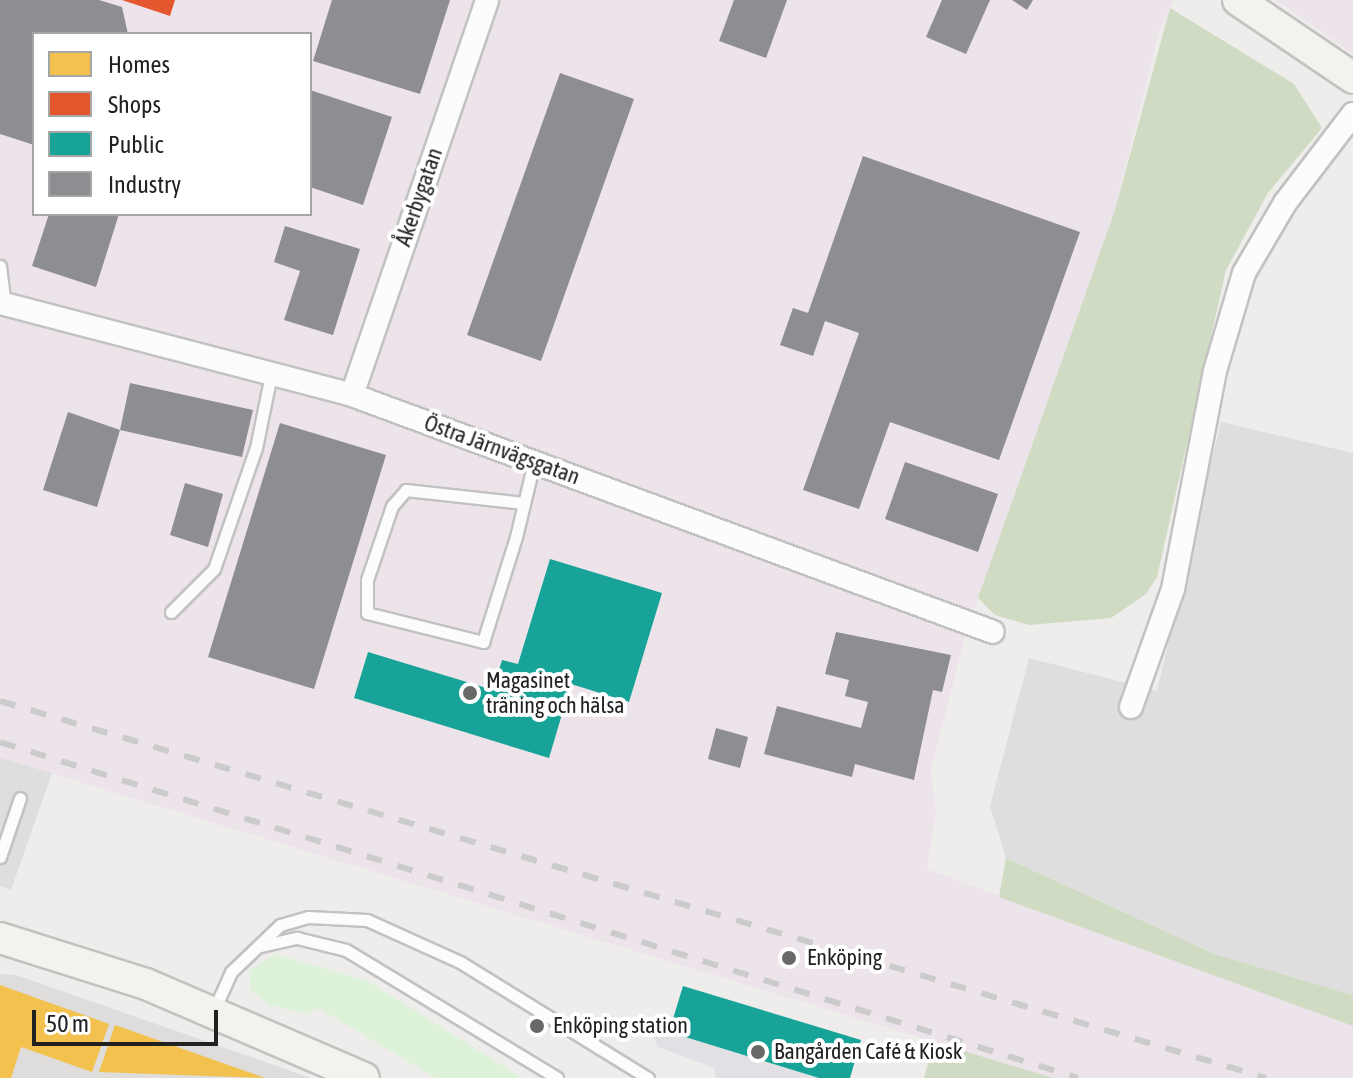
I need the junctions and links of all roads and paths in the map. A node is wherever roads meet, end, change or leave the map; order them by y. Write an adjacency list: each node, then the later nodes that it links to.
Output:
1 (487, 0): 8 (street, Åkerbygatan)
2 (1238, 0): 3 (main road)
3 (1353, 78)
4 (1353, 114): 13 (street)
5 (0, 266): 6 (lane)
6 (2, 304): 7 (street, Östra Järnvägsgatan)
7 (271, 374): 8 (street, Östra Järnvägsgatan); 11 (lane)
8 (352, 395): 9 (street, Östra Järnvägsgatan)
9 (534, 462): 10 (lane); 12 (street, Östra Järnvägsgatan)
10 (524, 503): 10 (lane)
11 (171, 612)
12 (993, 632)
13 (1131, 707)
14 (20, 798): 15 (lane)
15 (0, 857)
16 (0, 938): 18 (main road)
17 (250, 951): 18 (lane); 20 (lane); 21 (lane)
18 (214, 1010): 19 (main road)
19 (364, 1078)
20 (557, 1078)
21 (648, 1078)

